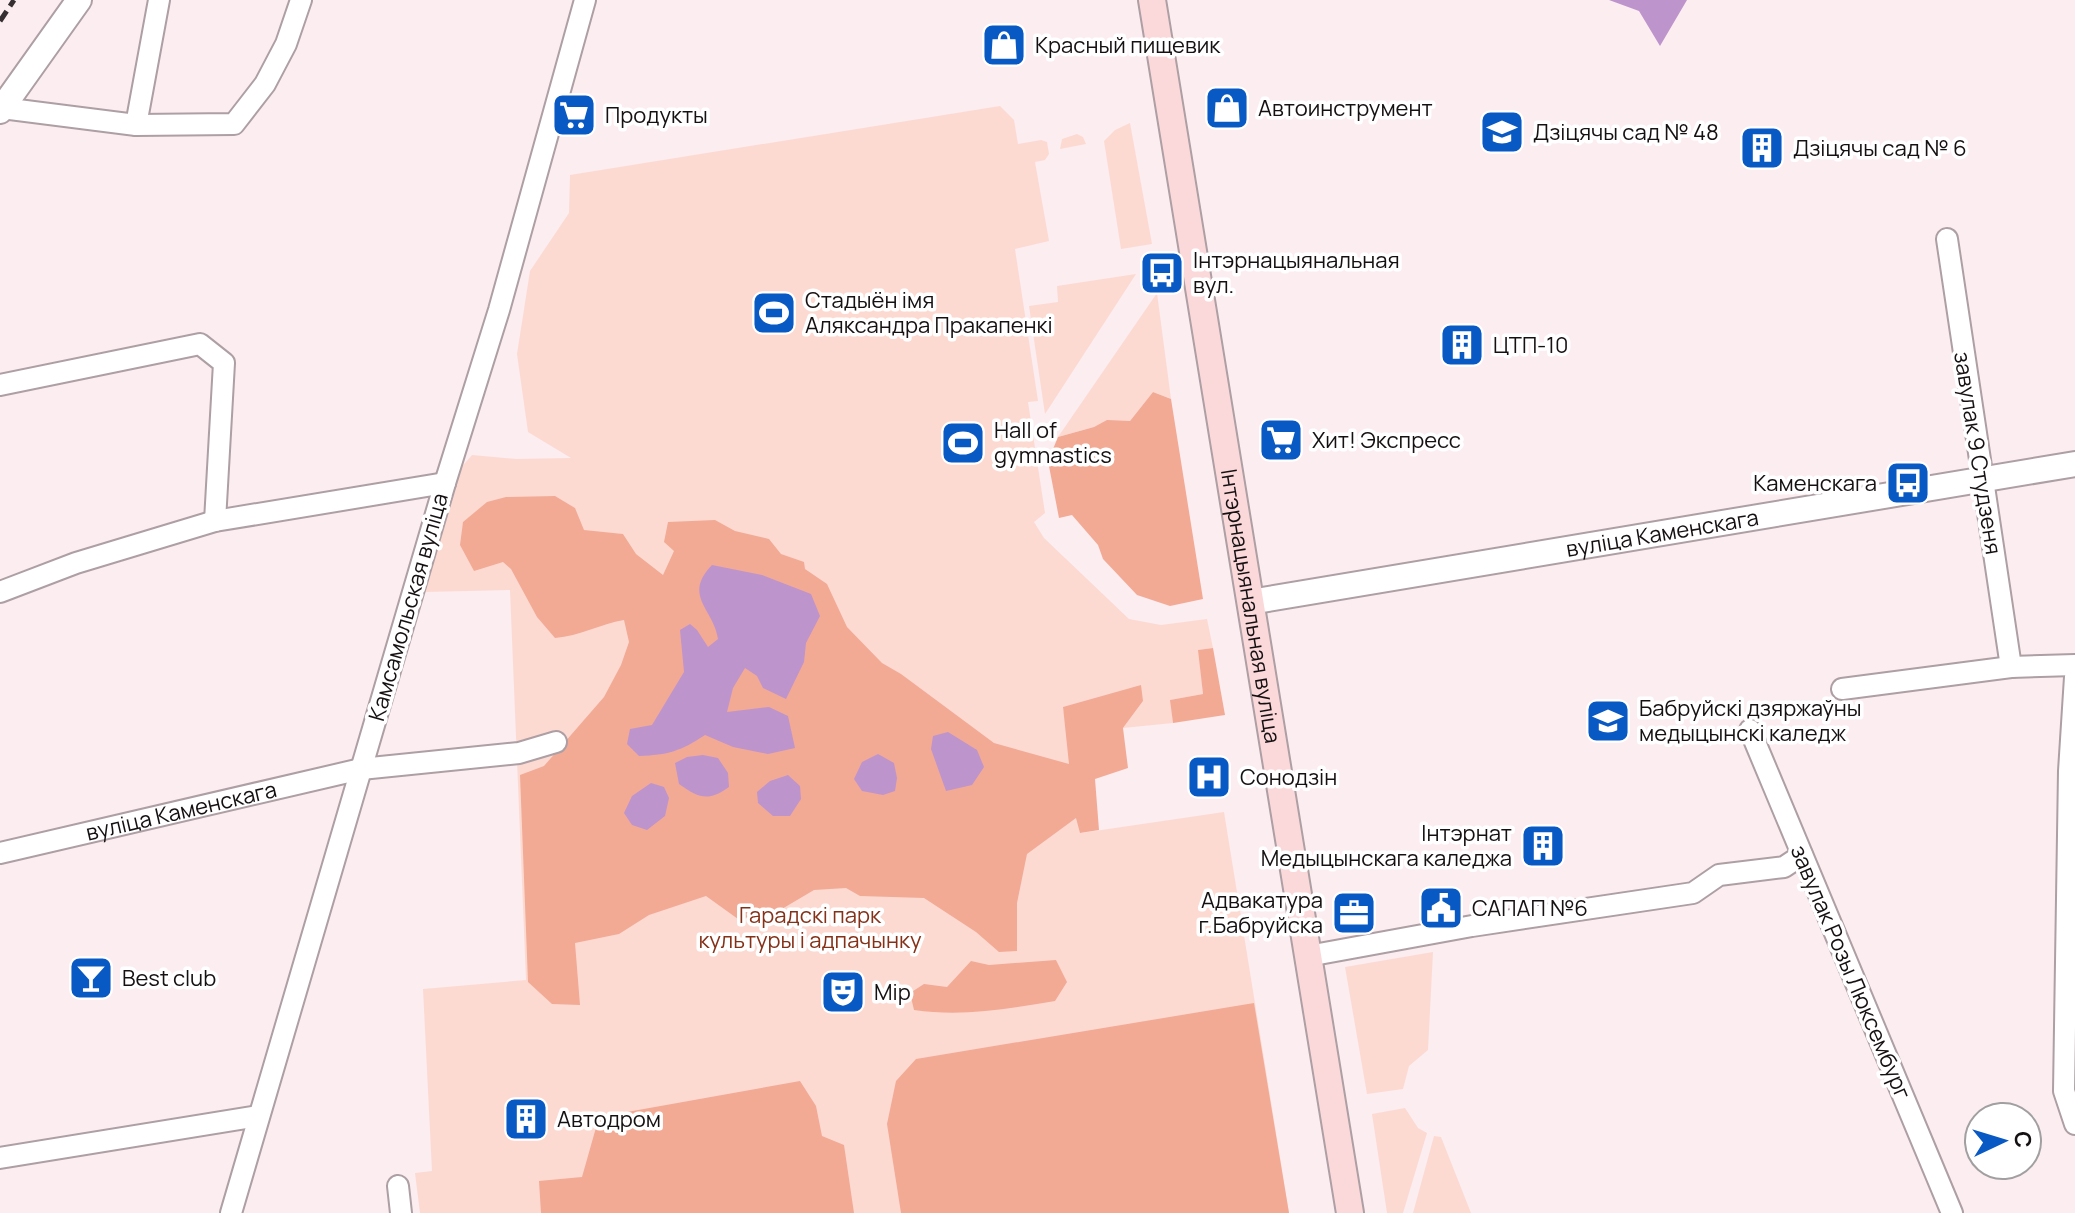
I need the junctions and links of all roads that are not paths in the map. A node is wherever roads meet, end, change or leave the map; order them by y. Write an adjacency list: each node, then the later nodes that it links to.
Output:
1 (79, 0): 6 (street)
2 (159, 0): 7 (street)
3 (301, 0): 7 (street)
4 (585, 0): 12 (street, Камсамольская вуліца)
5 (1152, 0): 15 (main road, Інтэрнацыянальная вуліца)
6 (1, 110): 7 (street)
7 (136, 125)
8 (1947, 239): 11 (street, завулак 9 Студзеня)
9 (0, 385): 13 (street)
10 (2075, 464): 11 (street, вуліца Каменскага)
11 (1982, 479): 15 (street, вуліца Каменскага); 17 (street, завулак 9 Студзеня)
12 (445, 483): 13 (street); 22 (street, Камсамольская вуліца)
13 (215, 521): 14 (street)
14 (0, 592)
15 (1250, 602): 26 (main road, Інтэрнацыянальная вуліца)
16 (2075, 665): 17 (street)
17 (2011, 667): 19 (street)
18 (2075, 677): 23 (street)
19 (1842, 689)
20 (1750, 730): 25 (street, завулак Розы Люксембург)
21 (556, 742): 22 (street, вуліца Каменскага)
22 (361, 769): 24 (street, вуліца Каменскага); 27 (street, Камсамольская вуліца)
23 (2072, 770): 28 (street)
24 (0, 853)
25 (1802, 855): 26 (street); 34 (street, завулак Розы Люксембург)
26 (1308, 956): 33 (main road, Інтэрнацыянальная вуліца)
27 (258, 1116): 29 (street); 31 (street, Камсамольская вуліца)
28 (2075, 1124)
29 (0, 1158)
30 (398, 1186): 32 (street)
31 (231, 1213)
32 (401, 1213)
33 (1350, 1213)
34 (1952, 1213)

